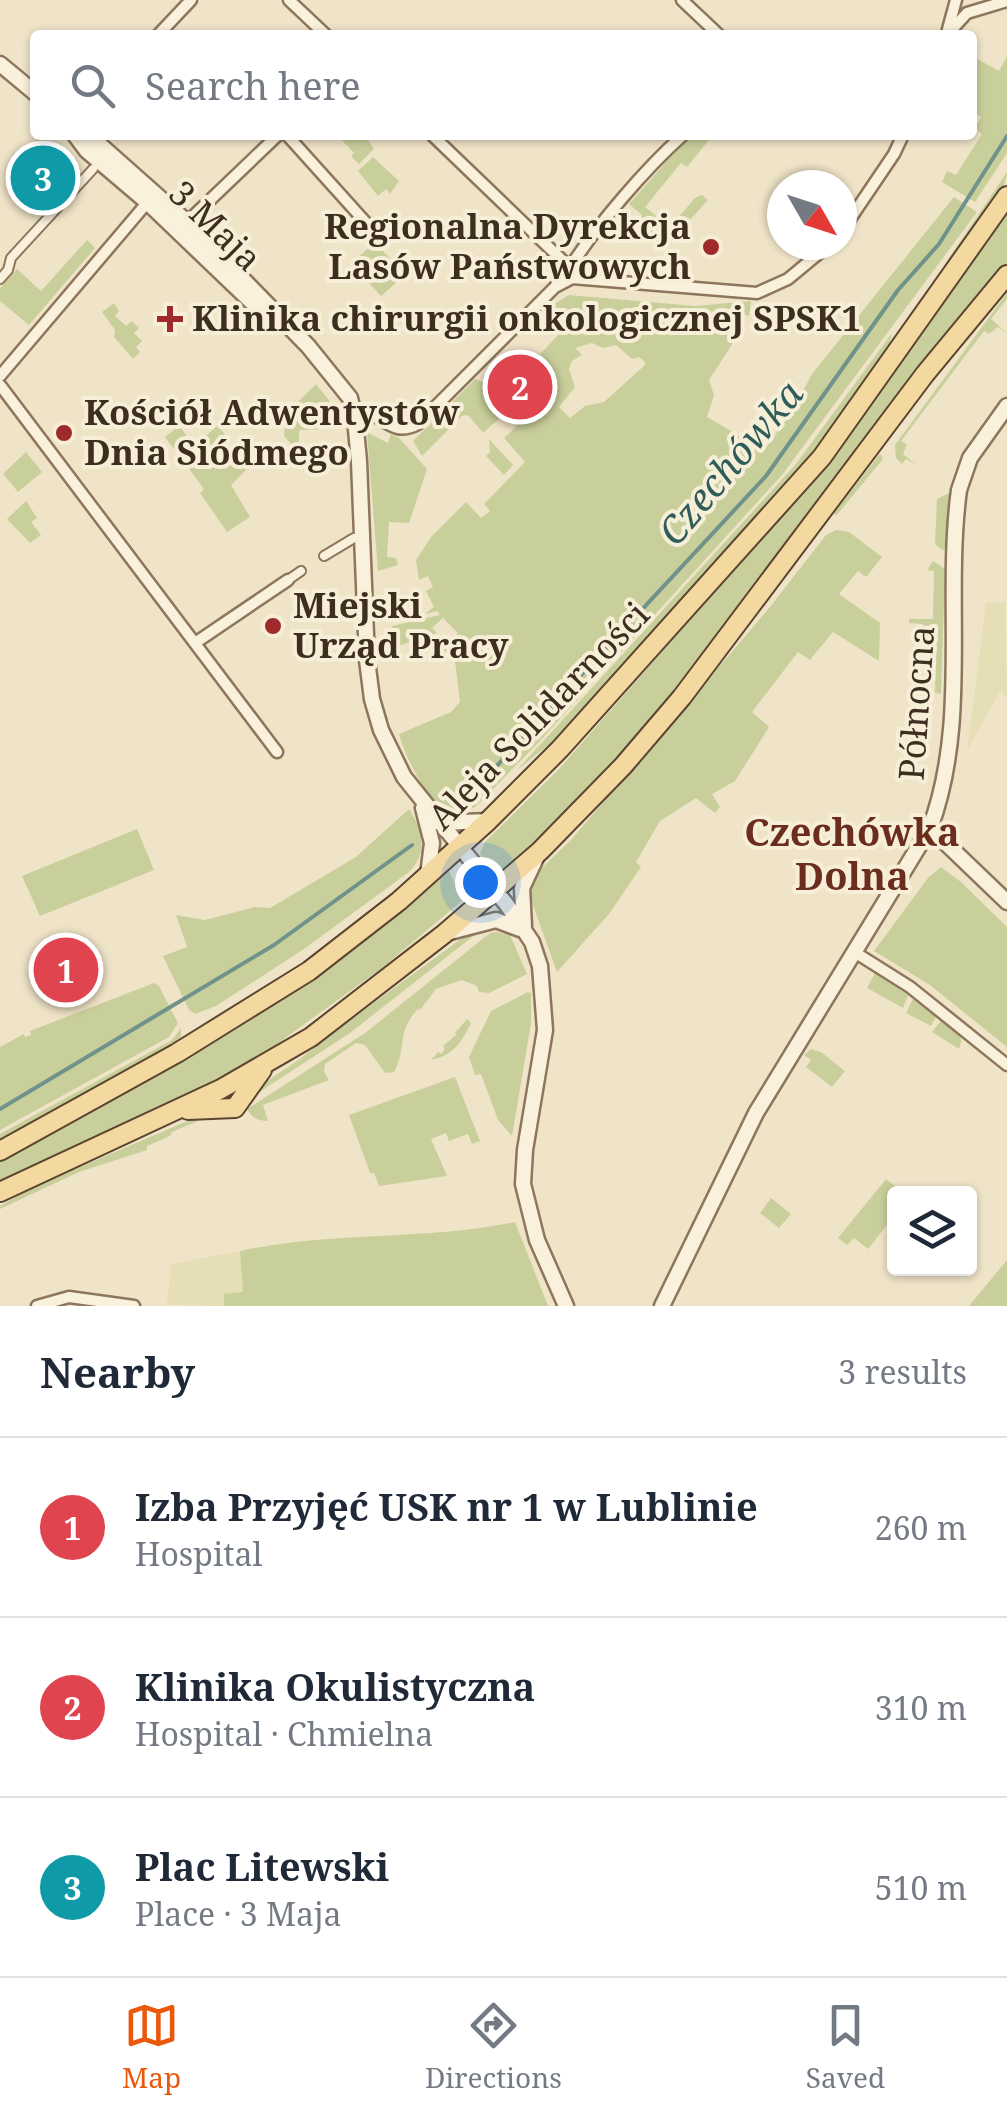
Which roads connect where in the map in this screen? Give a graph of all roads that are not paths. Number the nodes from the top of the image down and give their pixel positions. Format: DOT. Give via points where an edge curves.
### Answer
graph roads {
  1 [pos="191,0"];
  2 [pos="289,0"];
  3 [pos="682,0"];
  4 [pos="702,0"];
  5 [pos="956,0"];
  6 [pos="1007,1"];
  7 [pos="692,10"];
  8 [pos="163,30"];
  9 [pos="321,30"];
  10 [pos="713,30"];
  11 [pos="947,30"];
  12 [pos="951,30"];
  13 [pos="0,64"];
  14 [pos="30,89"];
  15 [pos="80,140"];
  16 [pos="94,140"];
  17 [pos="273,140"];
  18 [pos="292,140"];
  19 [pos="437,140"];
  20 [pos="679,140"];
  21 [pos="900,140"];
  22 [pos="93,169"];
  23 [pos="85,187"];
  24 [pos="74,191"];
  25 [pos="1007,196"];
  26 [pos="151,198"];
  27 [pos="857,210"];
  28 [pos="187,222"];
  29 [pos="368,225"];
  30 [pos="811,260"];
  31 [pos="570,274"];
  32 [pos="1007,274"];
  33 [pos="0,279"];
  34 [pos="316,359"];
  35 [pos="0,376"];
  36 [pos="0,386"];
  37 [pos="1007,406"];
  38 [pos="354,410"];
  39 [pos="354,538"];
  40 [pos="324,556"];
  41 [pos="301,570"];
  42 [pos="288,580"];
  43 [pos="195,643"];
  44 [pos="277,752"];
  45 [pos="420,798"];
  46 [pos="488,821"];
  47 [pos="440,823"];
  48 [pos="930,828"];
  49 [pos="460,848"];
  50 [pos="540,851"];
  51 [pos="428,876"];
  52 [pos="494,891"];
  53 [pos="1007,902"];
  54 [pos="525,932"];
  55 [pos="444,934"];
  56 [pos="856,953"];
  57 [pos="1007,1065"];
  58 [pos="0,1151"];
  59 [pos="0,1192"];
  60 [pos="37,1306"];
  61 [pos="134,1306"];
  62 [pos="566,1306"];
  63 [pos="662,1306"];
  1 -- 8 [label="street"];
  2 -- 9 [label="street"];
  3 -- 7 [label="street"];
  4 -- 7 [label="street"];
  5 -- 11 [label="street"];
  6 -- 12 [label="street" via="966,14"];
  7 -- 10 [label="street"];
  13 -- 14 [label="street"];
  15 -- 26 [label="street, 3 Maja"];
  16 -- 26 [label="street, 3 Maja"];
  17 -- 28 [label="street"];
  18 -- 29 [label="street"];
  19 -- 31 [label="street"];
  20 -- 31 [label="street"];
  21 -- 27 [label="street"];
  22 -- 24 [label="street"];
  23 -- 24 [label="street"];
  24 -- 33 [label="street" via="11,258"];
  25 -- 46 [label="main road, Aleja Solidarności" via="822,457"];
  26 -- 28 [label="street, 3 Maja"];
  26 -- 34 [label="street, 3 Maja"];
  26 -- 35 [label="street"];
  28 -- 34 [label="street, 3 Maja"];
  30 -- 31 [label="street" via="757,292"];
  31 -- 38 [label="street" via="418,424 397,429 370,410"];
  32 -- 50 [label="main road" via="682,697"];
  34 -- 38 [label="street, 3 Maja"];
  36 -- 43 [label="street"];
  37 -- 48 [label="street, Północna" via="970,458 959,490 949,750"];
  38 -- 45 [label="street" via="370,685 390,753"];
  39 -- 40 [label="street"];
  41 -- 42 [label="street"];
  42 -- 43 [label="street"];
  43 -- 44 [label="street"];
  45 -- 47 [label="street"];
  45 -- 51 [label="street" via="432,844"];
  46 -- 47 [label="street"];
  46 -- 49 [label="main road, Aleja Solidarności"];
  47 -- 49 [label="street"];
  48 -- 53 [label="street"];
  48 -- 56 [label="street, Północna"];
  49 -- 51 [label="main road, Aleja Solidarności"];
  49 -- 52 [label="street"];
  50 -- 52 [label="main road"];
  50 -- 54 [label="street" via="522,888"];
  51 -- 58 [label="main road, Aleja Solidarności" via="262,1002"];
  52 -- 54 [label="street"];
  52 -- 55 [label="main road"];
  54 -- 55 [label="street" via="496,920"];
  54 -- 62 [label="street" via="540,966 546,1016 523,1184 537,1240"];
  55 -- 59 [label="main road" via="265,1066 235,1108 171,1112"];
  56 -- 57 [label="street"];
  56 -- 63 [label="street, Północna" via="756,1113"];
  60 -- 61 [label="street" via="69,1297"];
}
